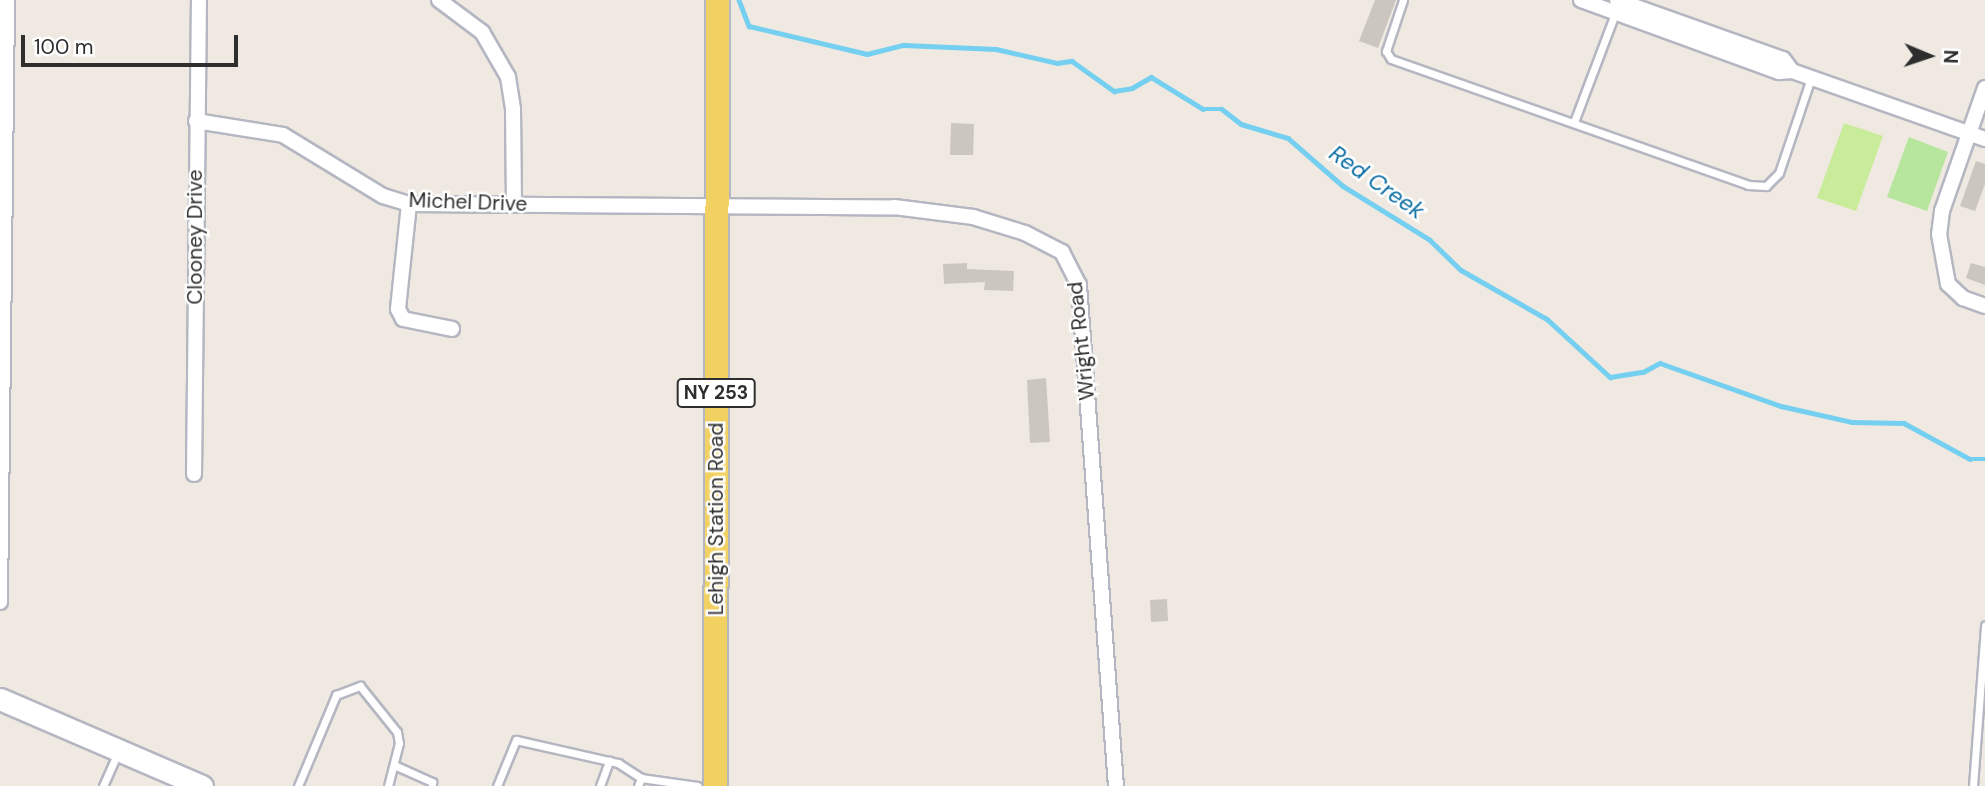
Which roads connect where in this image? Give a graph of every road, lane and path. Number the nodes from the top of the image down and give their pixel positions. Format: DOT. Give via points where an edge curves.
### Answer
graph roads {
  1 [pos="7,0"];
  2 [pos="199,0"];
  3 [pos="439,0"];
  4 [pos="717,0"];
  5 [pos="1403,0"];
  6 [pos="1581,0"];
  7 [pos="1618,3"];
  8 [pos="1811,78"];
  9 [pos="1985,88"];
  10 [pos="196,121"];
  11 [pos="1574,122"];
  12 [pos="1969,133"];
  13 [pos="1985,139"];
  14 [pos="409,204"];
  15 [pos="514,204"];
  16 [pos="717,205"];
  17 [pos="1985,306"];
  18 [pos="452,329"];
  19 [pos="194,474"];
  20 [pos="0,602"];
  21 [pos="1985,625"];
  22 [pos="0,699"];
  23 [pos="119,750"];
  24 [pos="609,761"];
  25 [pos="394,765"];
  26 [pos="640,782"];
  27 [pos="103,786"];
  28 [pos="202,786"];
  29 [pos="298,786"];
  30 [pos="388,786"];
  31 [pos="432,786"];
  32 [pos="497,786"];
  33 [pos="600,786"];
  34 [pos="696,786"];
  35 [pos="715,786"];
  36 [pos="1116,786"];
  37 [pos="1973,786"];
  1 -- 20 [label="street"];
  2 -- 10 [label="street, Clooney Drive"];
  3 -- 15 [label="street" via="482,32 508,77"];
  4 -- 16 [label="main road, Lehigh Station Road / NY 253"];
  5 -- 11 [label="lane" via="1386,51 1391,59"];
  6 -- 7 [label="street"];
  7 -- 8 [label="street" via="1783,59 1792,71"];
  7 -- 11 [label="lane"];
  8 -- 11 [label="lane" via="1779,173 1766,186 1748,185"];
  8 -- 12 [label="street"];
  9 -- 12 [label="street"];
  10 -- 14 [label="street, Michel Drive" via="284,135 383,195"];
  10 -- 19 [label="street, Clooney Drive"];
  12 -- 13 [label="street"];
  12 -- 17 [label="street" via="1942,211 1940,246 1944,273 1954,292"];
  14 -- 15 [label="street, Michel Drive"];
  14 -- 18 [label="street" via="398,309 403,319"];
  15 -- 16 [label="street, Michel Drive"];
  16 -- 35 [label="main road, Lehigh Station Road / NY 253"];
  16 -- 36 [label="street, Wright Road" via="937,210 1025,233 1062,252 1079,285"];
  21 -- 37 [label="lane"];
  22 -- 23 [label="main road"];
  23 -- 27 [label="lane"];
  23 -- 28 [label="main road"];
  24 -- 26 [label="lane"];
  24 -- 32 [label="lane" via="516,740"];
  24 -- 33 [label="lane"];
  25 -- 29 [label="lane" via="397,732 360,686 346,688 330,705"];
  25 -- 30 [label="lane"];
  25 -- 31 [label="lane" via="432,782"];
  26 -- 34 [label="lane"];
}
